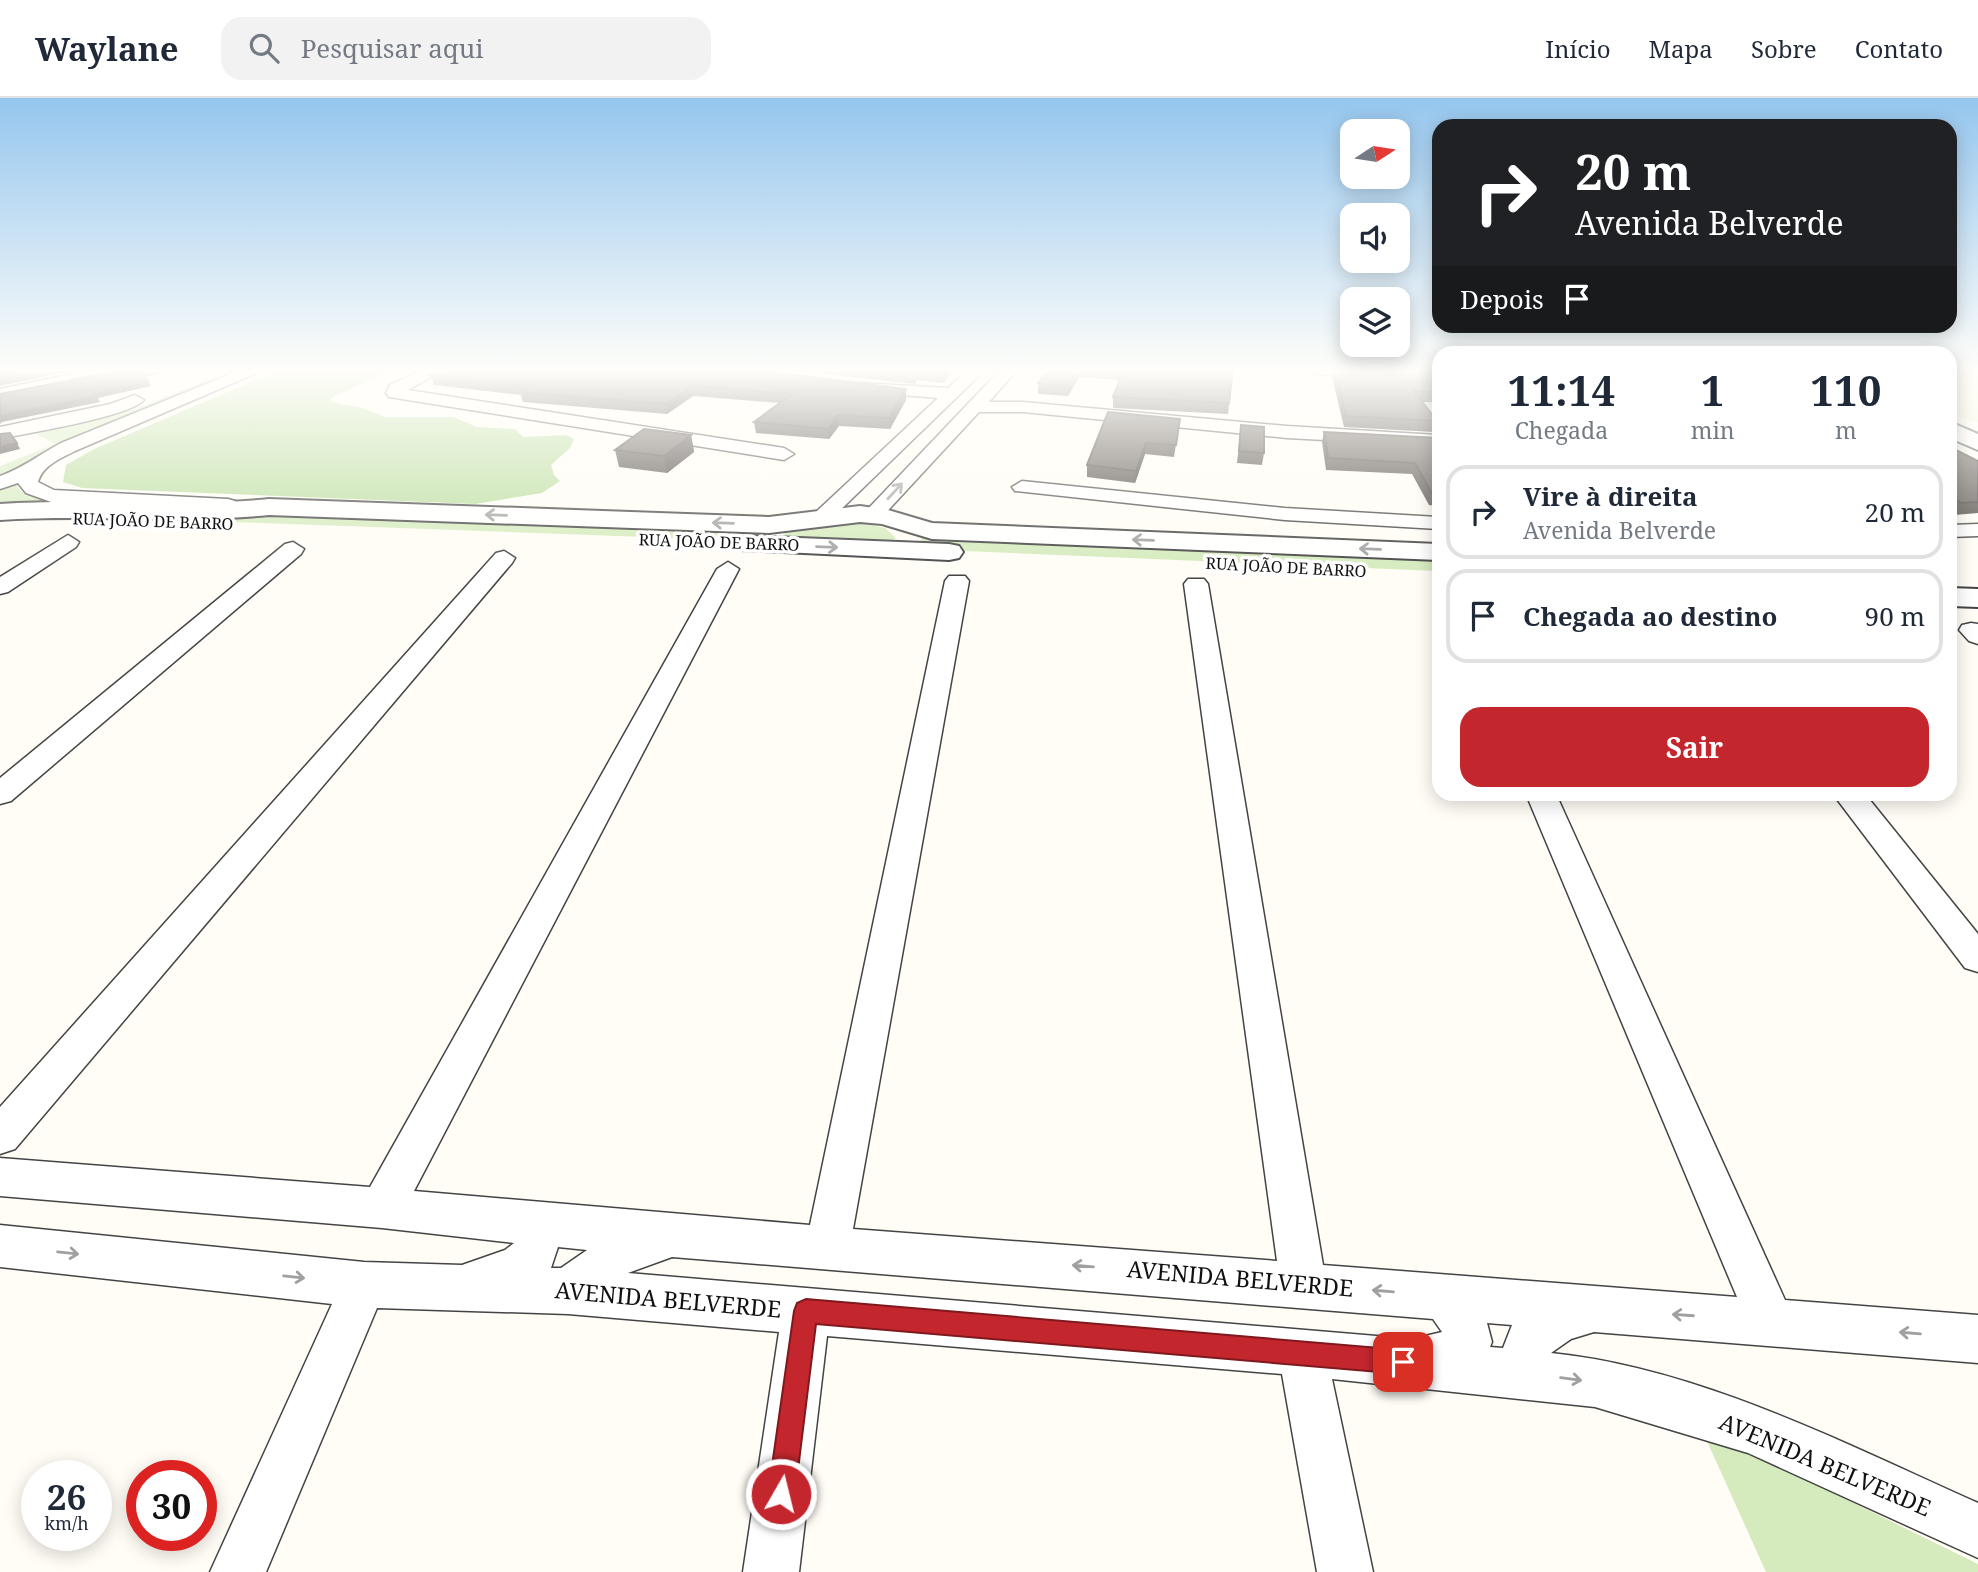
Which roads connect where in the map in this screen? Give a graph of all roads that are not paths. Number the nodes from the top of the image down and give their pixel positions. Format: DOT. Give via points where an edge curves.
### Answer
graph roads {
  1 [pos="90,438"];
  2 [pos="681,438"];
  3 [pos="905,438"];
  4 [pos="946,438"];
  5 [pos="1384,438"];
  6 [pos="1432,441"];
  7 [pos="784,454"];
  8 [pos="879,462"];
  9 [pos="918,467"];
  10 [pos="31,472"];
  11 [pos="0,483"];
  12 [pos="1022,487"];
  13 [pos="269,507"];
  14 [pos="0,514"];
  15 [pos="824,515"];
  16 [pos="873,515"];
  17 [pos="1432,523"];
  18 [pos="1978,530"];
  19 [pos="1957,531"];
  20 [pos="779,534"];
  21 [pos="904,537"];
  22 [pos="68,542"];
  23 [pos="293,549"];
  24 [pos="1432,552"];
  25 [pos="504,558"];
  26 [pos="728,569"];
  27 [pos="1957,572"];
  28 [pos="1978,573"];
  29 [pos="1432,574"];
  30 [pos="957,581"];
  31 [pos="1196,584"];
  32 [pos="0,587"];
  33 [pos="1957,597"];
  34 [pos="1978,598"];
  35 [pos="0,794"];
  36 [pos="1544,801"];
  37 [pos="1854,801"];
  38 [pos="1978,958"];
  39 [pos="0,1136"];
  40 [pos="0,1177"];
  41 [pos="382,1208"];
  42 [pos="539,1224"];
  43 [pos="689,1235"];
  44 [pos="828,1245"];
  45 [pos="0,1246"];
  46 [pos="1303,1284"];
  47 [pos="364,1285"];
  48 [pos="443,1287"];
  49 [pos="568,1291"];
  50 [pos="1443,1296"];
  51 [pos="1600,1308"];
  52 [pos="806,1311"];
  53 [pos="1771,1322"];
  54 [pos="1978,1339"];
  55 [pos="1301,1352"];
  56 [pos="1403,1362"];
  57 [pos="1518,1372"];
  58 [pos="1978,1531"];
  59 [pos="237,1572"];
  60 [pos="771,1572"];
  61 [pos="1345,1572"];
  1 -- 10 [label="street" via="45,459"];
  2 -- 7 [label="street"];
  3 -- 8 [label="street"];
  4 -- 9 [label="street"];
  5 -- 6 [label="street"];
  8 -- 9 [label="street"];
  8 -- 15 [label="street"];
  16 -- 9 [label="street, one-way"];
  10 -- 11 [label="street"];
  10 -- 13 [label="street, RUA JOÃO DE BARRO" via="28,482 33,489 51,496"];
  12 -- 17 [label="street" via="1272,513"];
  13 -- 14 [label="street, RUA JOÃO DE BARRO" via="213,512 68,507"];
  20 -- 13 [label="street, RUA JOÃO DE BARRO, one-way"];
  14 -- 20 [label="street, RUA JOÃO DE BARRO"];
  15 -- 16 [label="street, RUA JOÃO DE BARRO"];
  15 -- 20 [label="street, RUA JOÃO DE BARRO"];
  16 -- 21 [label="street, RUA JOÃO DE BARRO"];
  18 -- 19 [label="street"];
  20 -- 21 [label="street, RUA JOÃO DE BARRO, one-way"];
  24 -- 21 [label="street, RUA JOÃO DE BARRO, one-way" via="932,531"];
  21 -- 29 [label="street, RUA JOÃO DE BARRO"];
  22 -- 32 [label="street"];
  23 -- 35 [label="street"];
  25 -- 39 [label="street"];
  26 -- 41 [label="street"];
  27 -- 28 [label="street"];
  30 -- 44 [label="street"];
  31 -- 46 [label="street"];
  33 -- 34 [label="street"];
  36 -- 53 [label="street"];
  37 -- 38 [label="street"];
  40 -- 41 [label="street, AVENIDA BELVERDE"];
  41 -- 42 [label="street, AVENIDA BELVERDE"];
  42 -- 43 [label="street, AVENIDA BELVERDE"];
  42 -- 48 [label="street" via="534,1255 517,1269"];
  43 -- 44 [label="street, AVENIDA BELVERDE"];
  43 -- 49 [label="street" via="620,1252"];
  46 -- 44 [label="street, AVENIDA BELVERDE, one-way"];
  45 -- 47 [label="street, AVENIDA BELVERDE, one-way"];
  50 -- 46 [label="street, AVENIDA BELVERDE, one-way"];
  47 -- 48 [label="street, AVENIDA BELVERDE"];
  47 -- 59 [label="street"];
  48 -- 49 [label="street, AVENIDA BELVERDE"];
  49 -- 52 [label="street, AVENIDA BELVERDE"];
  50 -- 51 [label="street, AVENIDA BELVERDE"];
  50 -- 56 [label="street" via="1457,1308 1468,1342 1455,1354"];
  53 -- 51 [label="street, AVENIDA BELVERDE, one-way"];
  51 -- 57 [label="street" via="1543,1327 1531,1338"];
  52 -- 55 [label="street, AVENIDA BELVERDE"];
  52 -- 60 [label="street"];
  54 -- 53 [label="street, AVENIDA BELVERDE, one-way"];
  55 -- 56 [label="street, AVENIDA BELVERDE"];
  55 -- 61 [label="street"];
  56 -- 57 [label="street, AVENIDA BELVERDE"];
  57 -- 58 [label="street, AVENIDA BELVERDE, one-way" via="1595,1382 1753,1429"];
}
